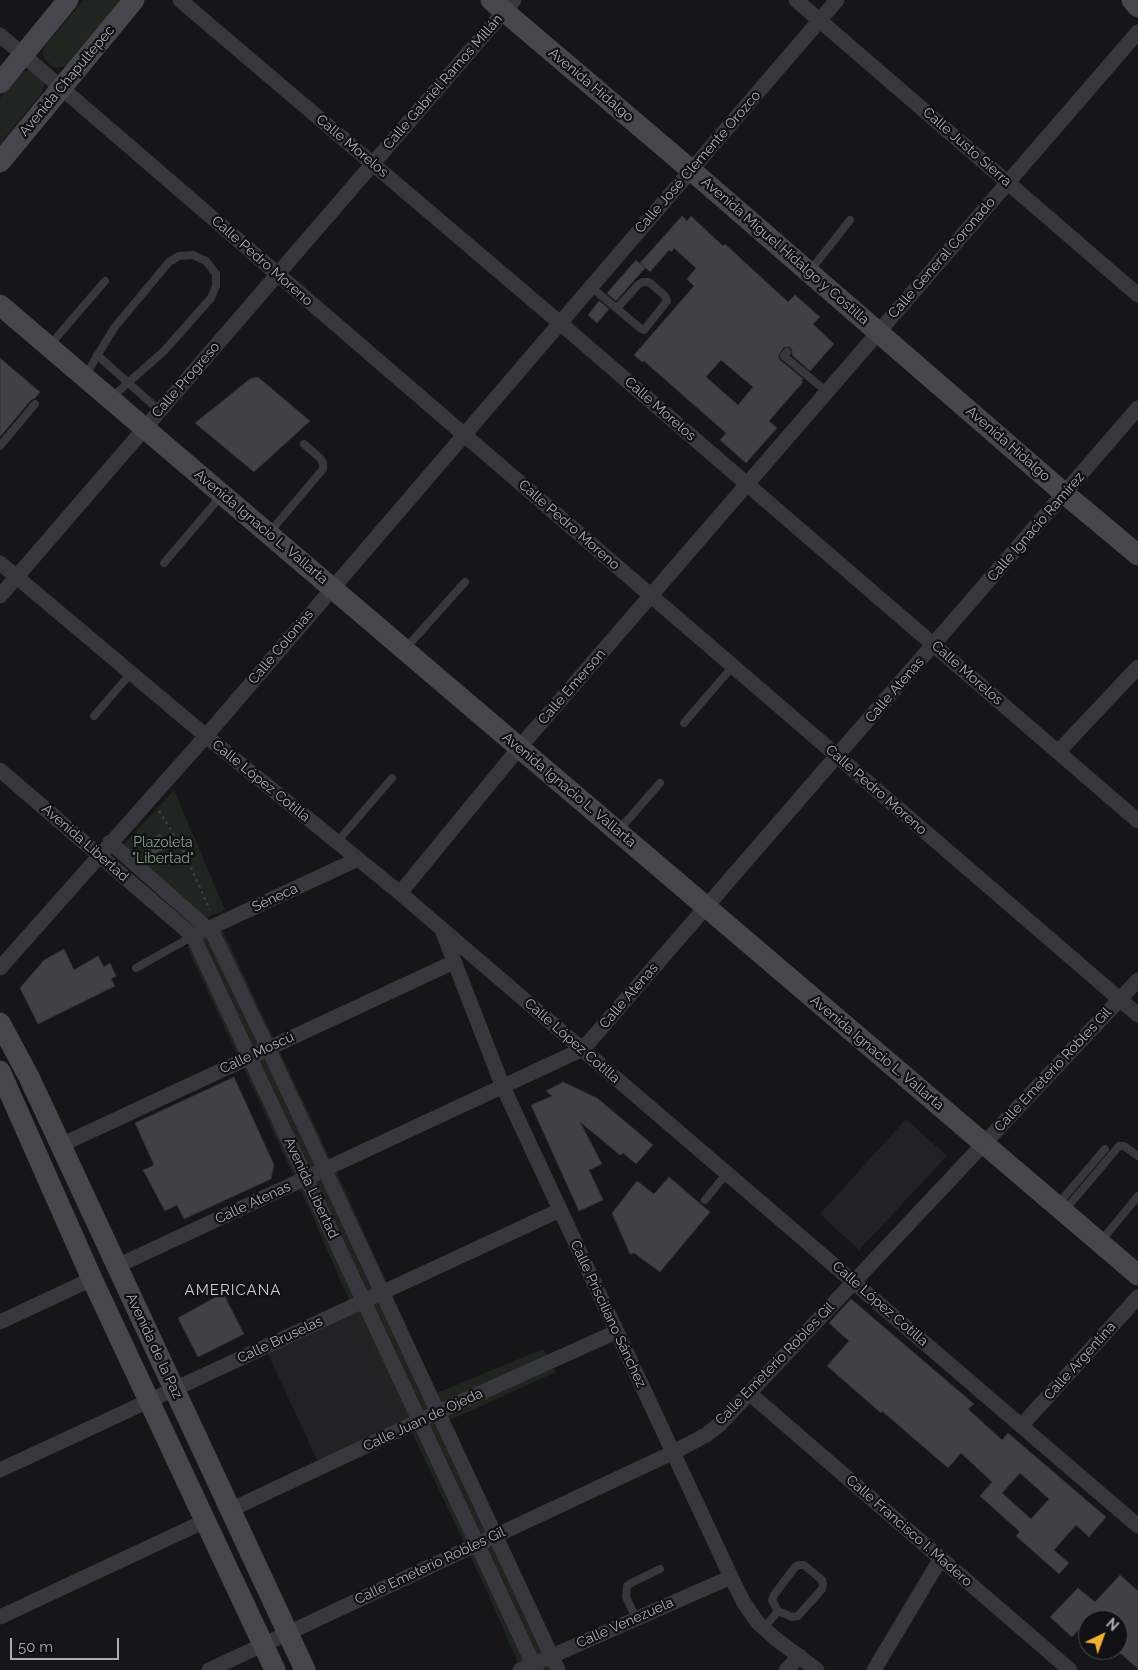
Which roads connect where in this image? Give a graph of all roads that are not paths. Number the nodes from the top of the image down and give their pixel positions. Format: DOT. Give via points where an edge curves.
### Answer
graph roads {
  1 [pos="68,0"];
  2 [pos="134,0"];
  3 [pos="180,0"];
  4 [pos="796,0"];
  5 [pos="837,0"];
  6 [pos="1132,0"];
  7 [pos="503,4"];
  8 [pos="1138,7"];
  9 [pos="819,20"];
  10 [pos="1138,32"];
  11 [pos="0,35"];
  12 [pos="23,56"];
  13 [pos="0,83"];
  14 [pos="62,88"];
  15 [pos="0,162"];
  16 [pos="372,164"];
  17 [pos="691,170"];
  18 [pos="1008,182"];
  19 [pos="850,220"];
  20 [pos="809,272"];
  21 [pos="277,274"];
  22 [pos="105,281"];
  23 [pos="591,287"];
  24 [pos="1138,295"];
  25 [pos="0,305"];
  26 [pos="617,308"];
  27 [pos="560,323"];
  28 [pos="879,332"];
  29 [pos="48,346"];
  30 [pos="787,352"];
  31 [pos="97,356"];
  32 [pos="85,377"];
  33 [pos="128,382"];
  34 [pos="827,392"];
  35 [pos="110,398"];
  36 [pos="35,404"];
  37 [pos="1138,408"];
  38 [pos="160,411"];
  39 [pos="145,428"];
  40 [pos="463,434"];
  41 [pos="304,444"];
  42 [pos="0,446"];
  43 [pos="747,484"];
  44 [pos="222,494"];
  45 [pos="1065,494"];
  46 [pos="268,533"];
  47 [pos="1138,555"];
  48 [pos="0,563"];
  49 [pos="164,563"];
  50 [pos="17,576"];
  51 [pos="465,582"];
  52 [pos="332,588"];
  53 [pos="0,596"];
  54 [pos="651,596"];
  55 [pos="934,645"];
  56 [pos="405,650"];
  57 [pos="733,666"];
  58 [pos="1138,667"];
  59 [pos="131,673"];
  60 [pos="94,716"];
  61 [pos="684,723"];
  62 [pos="206,736"];
  63 [pos="519,748"];
  64 [pos="1058,752"];
  65 [pos="837,756"];
  66 [pos="0,770"];
  67 [pos="392,778"];
  68 [pos="660,783"];
  69 [pos="1138,821"];
  70 [pos="618,832"];
  71 [pos="110,842"];
  72 [pos="337,842"];
  73 [pos="99,855"];
  74 [pos="358,859"];
  75 [pos="400,894"];
  76 [pos="706,907"];
  77 [pos="212,928"];
  78 [pos="441,929"];
  79 [pos="193,936"];
  80 [pos="454,962"];
  81 [pos="0,968"];
  82 [pos="136,968"];
  83 [pos="1138,980"];
  84 [pos="1119,999"];
  85 [pos="1138,1015"];
  86 [pos="0,1023"];
  87 [pos="268,1048"];
  88 [pos="583,1049"];
  89 [pos="250,1057"];
  90 [pos="0,1071"];
  91 [pos="503,1087"];
  92 [pos="61,1144"];
  93 [pos="984,1144"];
  94 [pos="1105,1149"];
  95 [pos="1138,1156"];
  96 [pos="324,1170"];
  97 [pos="727,1173"];
  98 [pos="306,1178"];
  99 [pos="1138,1196"];
  100 [pos="704,1200"];
  101 [pos="1060,1209"];
  102 [pos="560,1210"];
  103 [pos="1100,1242"];
  104 [pos="117,1266"];
  105 [pos="1138,1275"];
  106 [pos="92,1279"];
  107 [pos="854,1282"];
  108 [pos="382,1293"];
  109 [pos="1138,1297"];
  110 [pos="364,1301"];
  111 [pos="0,1322"];
  112 [pos="616,1332"];
  113 [pos="174,1389"];
  114 [pos="749,1393"];
  115 [pos="149,1401"];
  116 [pos="438,1412"];
  117 [pos="420,1421"];
  118 [pos="1021,1426"];
  119 [pos="672,1453"];
  120 [pos="0,1470"];
  121 [pos="230,1510"];
  122 [pos="205,1521"];
  123 [pos="1138,1526"];
  124 [pos="495,1535"];
  125 [pos="477,1544"];
  126 [pos="941,1558"];
  127 [pos="660,1569"];
  128 [pos="730,1576"];
  129 [pos="778,1612"];
  130 [pos="0,1617"];
  131 [pos="636,1618"];
  132 [pos="764,1628"];
  133 [pos="288,1633"];
  134 [pos="263,1645"];
  135 [pos="552,1656"];
  136 [pos="800,1656"];
  137 [pos="530,1668"];
  138 [pos="209,1670"];
  139 [pos="275,1670"];
  140 [pos="305,1670"];
  141 [pos="558,1670"];
  142 [pos="786,1670"];
  143 [pos="817,1670"];
  144 [pos="874,1670"];
  145 [pos="1070,1670"];
  1 -- 12 [label="main road"];
  2 -- 14 [label="main road, Avenida Chapultepec"];
  3 -- 16 [label="street, Calle Morelos"];
  4 -- 9 [label="street, Calle Justo Sierra"];
  5 -- 9 [label="street, Calle José Clemente Orozco"];
  6 -- 8 [label="main road"];
  7 -- 16 [label="street, Calle Gabriel Ramos Millán"];
  7 -- 17 [label="main road, Avenida Hidalgo"];
  9 -- 17 [label="street, Calle José Clemente Orozco"];
  9 -- 18 [label="street, Calle Justo Sierra"];
  10 -- 18 [label="street, Calle General Coronado"];
  11 -- 12 [label="street, Calle Pedro Moreno"];
  12 -- 13 [label="main road"];
  12 -- 14 [label="street, Calle Pedro Moreno"];
  14 -- 15 [label="main road, Avenida Chapultepec"];
  14 -- 21 [label="street, Calle Pedro Moreno"];
  16 -- 21 [label="street, Calle Progreso"];
  16 -- 27 [label="street, Calle Morelos"];
  17 -- 20 [label="main road, Avenida Miguel Hidalgo y Costilla"];
  17 -- 23 [label="street, Calle José Clemente Orozco"];
  18 -- 24 [label="street, Calle Justo Sierra"];
  18 -- 28 [label="street, Calle General Coronado"];
  19 -- 20 [label="lane"];
  20 -- 28 [label="main road, Avenida Miguel Hidalgo y Costilla"];
  21 -- 38 [label="street, Calle Progreso"];
  21 -- 40 [label="street, Calle Pedro Moreno"];
  22 -- 29 [label="lane"];
  23 -- 26 [label="lane"];
  23 -- 27 [label="street, Calle José Clemente Orozco"];
  25 -- 29 [label="main road, Avenida Ignacio L. Vallarta"];
  26 -- 26 [label="lane" via="644,330 667,301 649,282 643,282"];
  27 -- 40 [label="street, Calle Colonias"];
  27 -- 43 [label="street, Calle Morelos"];
  28 -- 34 [label="street, Calle General Coronado"];
  28 -- 45 [label="main road, Avenida Hidalgo"];
  29 -- 32 [label="main road, Avenida Ignacio L. Vallarta"];
  30 -- 34 [label="lane" via="784,356"];
  31 -- 32 [label="lane"];
  31 -- 33 [label="lane"];
  31 -- 33 [label="lane" via="122,317 170,262 179,256 193,255 206,261 216,274 211,298 164,351"];
  32 -- 35 [label="main road, Avenida Ignacio L. Vallarta"];
  33 -- 35 [label="lane"];
  33 -- 38 [label="lane"];
  34 -- 43 [label="street, Calle General Coronado"];
  35 -- 39 [label="main road, Avenida Ignacio L. Vallarta"];
  36 -- 42 [label="lane"];
  37 -- 45 [label="street, Calle Ignacio Ramírez"];
  38 -- 39 [label="street, Calle Progreso"];
  39 -- 44 [label="main road, Avenida Ignacio L. Vallarta"];
  39 -- 50 [label="street, Calle Progreso"];
  40 -- 52 [label="street, Calle Colonias"];
  40 -- 54 [label="street, Calle Pedro Moreno"];
  41 -- 46 [label="lane" via="320,458 323,469"];
  43 -- 54 [label="street, Calle Emerson"];
  43 -- 55 [label="street, Calle Morelos"];
  44 -- 46 [label="main road, Avenida Ignacio L. Vallarta"];
  44 -- 49 [label="lane"];
  45 -- 47 [label="main road, Avenida Hidalgo"];
  45 -- 55 [label="street, Calle Ignacio Ramírez"];
  46 -- 52 [label="main road, Avenida Ignacio L. Vallarta"];
  48 -- 50 [label="street, Calle López Cotilla"];
  50 -- 53 [label="street, Calle Progreso"];
  50 -- 59 [label="street, Calle López Cotilla"];
  51 -- 56 [label="lane"];
  52 -- 56 [label="main road, Avenida Ignacio L. Vallarta"];
  52 -- 62 [label="street, Calle Colonias"];
  54 -- 57 [label="street, Calle Pedro Moreno"];
  54 -- 63 [label="street, Calle Emerson"];
  55 -- 64 [label="street, Calle Morelos"];
  55 -- 65 [label="street, Calle Atenas"];
  56 -- 63 [label="main road, Avenida Ignacio L. Vallarta"];
  57 -- 61 [label="lane"];
  57 -- 65 [label="street, Calle Pedro Moreno"];
  58 -- 64 [label="street"];
  59 -- 60 [label="lane"];
  59 -- 62 [label="street, Calle López Cotilla"];
  62 -- 71 [label="street, Calle Colonias"];
  62 -- 72 [label="street, Calle López Cotilla"];
  63 -- 70 [label="main road, Avenida Ignacio L. Vallarta"];
  63 -- 75 [label="street, Calle Emerson"];
  64 -- 69 [label="street, Calle Morelos"];
  65 -- 76 [label="street, Calle Atenas"];
  65 -- 84 [label="street, Calle Pedro Moreno"];
  66 -- 73 [label="street, Avenida Libertad"];
  67 -- 72 [label="lane"];
  68 -- 70 [label="lane"];
  70 -- 76 [label="main road, Avenida Ignacio L. Vallarta"];
  71 -- 73 [label="street, Calle Colonias"];
  71 -- 77 [label="street"];
  72 -- 74 [label="street, Calle López Cotilla"];
  73 -- 79 [label="street, Avenida Libertad"];
  73 -- 81 [label="street, Calle Colonias"];
  74 -- 75 [label="street, Calle López Cotilla"];
  74 -- 77 [label="street, Séneca"];
  75 -- 78 [label="street, Calle López Cotilla"];
  76 -- 88 [label="street, Calle Atenas"];
  76 -- 93 [label="main road, Avenida Ignacio L. Vallarta"];
  77 -- 79 [label="street, Séneca"];
  77 -- 87 [label="street, Avenida Libertad"];
  78 -- 80 [label="street, Calle Prisciliano Sánchez"];
  78 -- 88 [label="street, Calle López Cotilla"];
  79 -- 82 [label="lane"];
  79 -- 89 [label="street, Avenida Libertad"];
  80 -- 87 [label="street, Calle Moscú"];
  80 -- 91 [label="street, Calle Prisciliano Sánchez"];
  83 -- 84 [label="street, Calle Emeterio Robles Gil"];
  84 -- 85 [label="street, Calle Pedro Moreno"];
  84 -- 93 [label="street, Calle Emeterio Robles Gil"];
  86 -- 92 [label="main road, Avenida de la Paz"];
  87 -- 89 [label="street, Calle Moscú"];
  87 -- 96 [label="street, Avenida Libertad"];
  88 -- 91 [label="street, Calle Atenas"];
  88 -- 97 [label="street, Calle López Cotilla"];
  89 -- 92 [label="street, Calle Moscú"];
  89 -- 98 [label="street, Avenida Libertad"];
  90 -- 106 [label="main road, Avenida de la Paz"];
  91 -- 96 [label="street, Calle Atenas"];
  91 -- 102 [label="street, Calle Prisciliano Sánchez"];
  92 -- 104 [label="main road, Avenida de la Paz"];
  93 -- 101 [label="main road, Avenida Ignacio L. Vallarta"];
  93 -- 107 [label="street, Calle Emeterio Robles Gil"];
  94 -- 101 [label="lane"];
  95 -- 101 [label="lane" via="1119,1146"];
  96 -- 98 [label="street, Calle Atenas"];
  96 -- 108 [label="street, Avenida Libertad"];
  97 -- 100 [label="lane"];
  97 -- 107 [label="street, Calle López Cotilla"];
  98 -- 104 [label="street, Calle Atenas"];
  98 -- 110 [label="street, Avenida Libertad"];
  99 -- 103 [label="lane"];
  101 -- 103 [label="main road, Avenida Ignacio L. Vallarta"];
  102 -- 108 [label="street, Calle Bruselas"];
  102 -- 112 [label="street, Calle Prisciliano Sánchez"];
  103 -- 105 [label="main road, Avenida Ignacio L. Vallarta"];
  104 -- 113 [label="main road, Avenida de la Paz"];
  106 -- 111 [label="street"];
  106 -- 115 [label="main road, Avenida de la Paz"];
  107 -- 114 [label="street, Calle Emeterio Robles Gil"];
  107 -- 118 [label="street, Calle López Cotilla"];
  108 -- 110 [label="street, Calle Bruselas"];
  108 -- 116 [label="street, Avenida Libertad"];
  109 -- 118 [label="street, Calle Argentina"];
  110 -- 113 [label="street, Calle Bruselas"];
  110 -- 117 [label="street, Avenida Libertad"];
  112 -- 116 [label="street, Calle Juan de Ojeda"];
  112 -- 119 [label="street, Calle Prisciliano Sánchez"];
  113 -- 115 [label="street, Calle Bruselas"];
  113 -- 121 [label="main road, Avenida de la Paz"];
  114 -- 119 [label="street, Calle Emeterio Robles Gil" via="713,1429"];
  114 -- 126 [label="street, Calle Francisco I. Madero"];
  115 -- 120 [label="street, Calle Bruselas"];
  115 -- 122 [label="main road, Avenida de la Paz"];
  116 -- 117 [label="street, Calle Juan de Ojeda"];
  116 -- 124 [label="street, Avenida Libertad"];
  117 -- 121 [label="street, Calle Juan de Ojeda"];
  117 -- 125 [label="street, Avenida Libertad"];
  118 -- 123 [label="street, Calle López Cotilla"];
  119 -- 124 [label="street, Calle Emeterio Robles Gil"];
  119 -- 128 [label="street, Calle Prisciliano Sánchez"];
  121 -- 133 [label="main road, Avenida de la Paz"];
  122 -- 130 [label="street"];
  122 -- 134 [label="main road, Avenida de la Paz"];
  124 -- 125 [label="street, Calle Emeterio Robles Gil"];
  124 -- 135 [label="street, Avenida Libertad"];
  125 -- 133 [label="street, Calle Emeterio Robles Gil"];
  125 -- 137 [label="street, Avenida Libertad"];
  126 -- 144 [label="street"];
  126 -- 145 [label="street, Calle Francisco I. Madero"];
  127 -- 131 [label="lane" via="627,1586 626,1597"];
  128 -- 131 [label="street, Calle Venezuela"];
  128 -- 132 [label="street, Calle Prisciliano Sánchez" via="744,1603"];
  129 -- 129 [label="lane" via="798,1616 822,1589 822,1580 804,1565 795,1567 772,1600"];
  129 -- 132 [label="lane"];
  131 -- 135 [label="street, Calle Venezuela"];
  132 -- 136 [label="street, Calle Prisciliano Sánchez"];
  133 -- 134 [label="street, Calle Emeterio Robles Gil"];
  133 -- 140 [label="main road, Avenida de la Paz"];
  134 -- 138 [label="street, Calle Emeterio Robles Gil"];
  134 -- 139 [label="main road, Avenida de la Paz"];
  135 -- 137 [label="street, Calle Venezuela"];
  135 -- 141 [label="street, Avenida Libertad"];
  136 -- 142 [label="street"];
  136 -- 143 [label="street, Calle Prisciliano Sánchez"];
}
